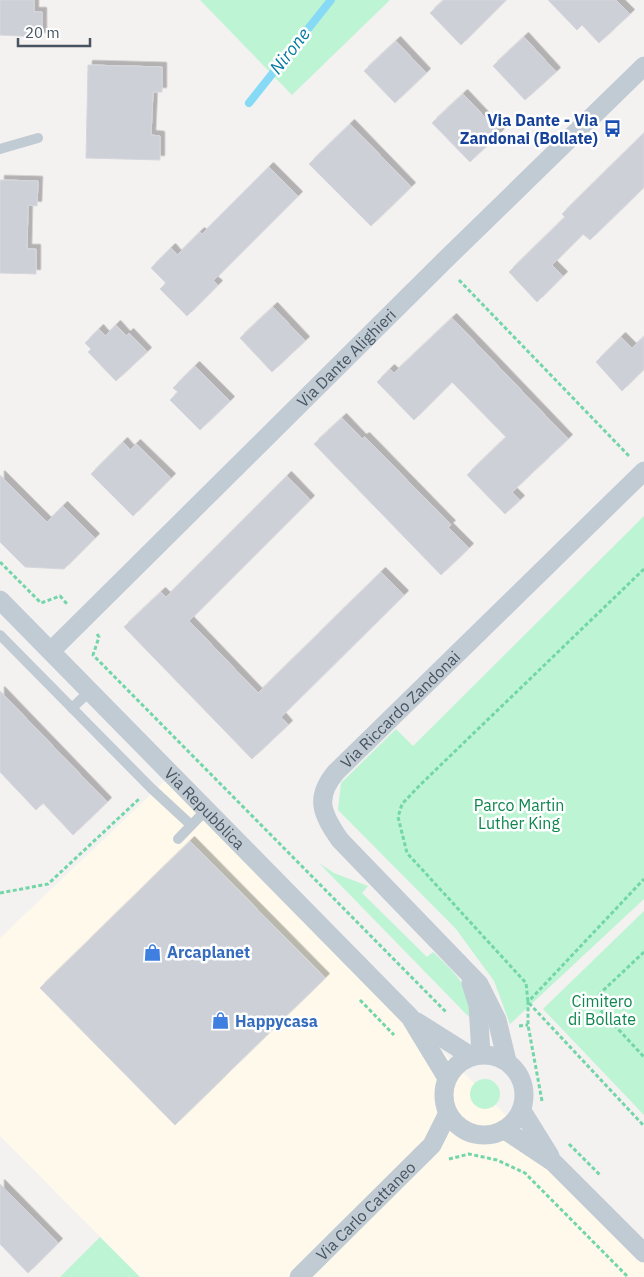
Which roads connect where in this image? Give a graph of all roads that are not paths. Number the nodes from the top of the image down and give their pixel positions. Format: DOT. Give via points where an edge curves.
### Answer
graph roads {
  1 [pos="644,66"];
  2 [pos="38,138"];
  3 [pos="0,149"];
  4 [pos="644,472"];
  5 [pos="0,600"];
  6 [pos="0,635"];
  7 [pos="51,651"];
  8 [pos="90,691"];
  9 [pos="72,708"];
  10 [pos="207,809"];
  11 [pos="191,825"];
  12 [pos="178,839"];
  13 [pos="464,966"];
  14 [pos="410,1017"];
  15 [pos="476,1055"];
  16 [pos="507,1061"];
  17 [pos="447,1078"];
  18 [pos="522,1111"];
  19 [pos="448,1113"];
  20 [pos="504,1130"];
  21 [pos="466,1131"];
  22 [pos="432,1145"];
  23 [pos="553,1162"];
  24 [pos="644,1253"];
  25 [pos="299,1277"];
  1 -- 7 [label="street, Via Dante Alighieri"];
  2 -- 3 [label="lane"];
  4 -- 13 [label="street, Via Riccardo Zandonai" via="336,772 322,796 327,822 340,840"];
  5 -- 7 [label="street, Via Repubblica"];
  6 -- 9 [label="lane"];
  7 -- 8 [label="street, Via Repubblica"];
  8 -- 9 [label="lane"];
  8 -- 10 [label="street, Via Repubblica"];
  9 -- 11 [label="lane"];
  10 -- 11 [label="lane"];
  10 -- 14 [label="street, Via Repubblica"];
  11 -- 12 [label="lane"];
  13 -- 15 [label="street, Via Riccardo Zandonai" via="478,1005"];
  13 -- 16 [label="street, Via Riccardo Zandonai" via="488,999"];
  14 -- 15 [label="street, Via Repubblica"];
  14 -- 17 [label="street, Via Repubblica"];
  15 -- 16 [label="street" via="494,1055"];
  15 -- 17 [label="street" via="462,1061"];
  16 -- 18 [label="street" via="523,1083"];
  17 -- 19 [label="street" via="444,1102"];
  18 -- 20 [label="street"];
  18 -- 23 [label="street"];
  19 -- 21 [label="street"];
  19 -- 22 [label="street, Via Carlo Cattaneo"];
  20 -- 21 [label="street" via="479,1135"];
  20 -- 23 [label="street"];
  21 -- 22 [label="street, Via Carlo Cattaneo"];
  22 -- 25 [label="street, Via Carlo Cattaneo"];
  23 -- 24 [label="street"];
}
